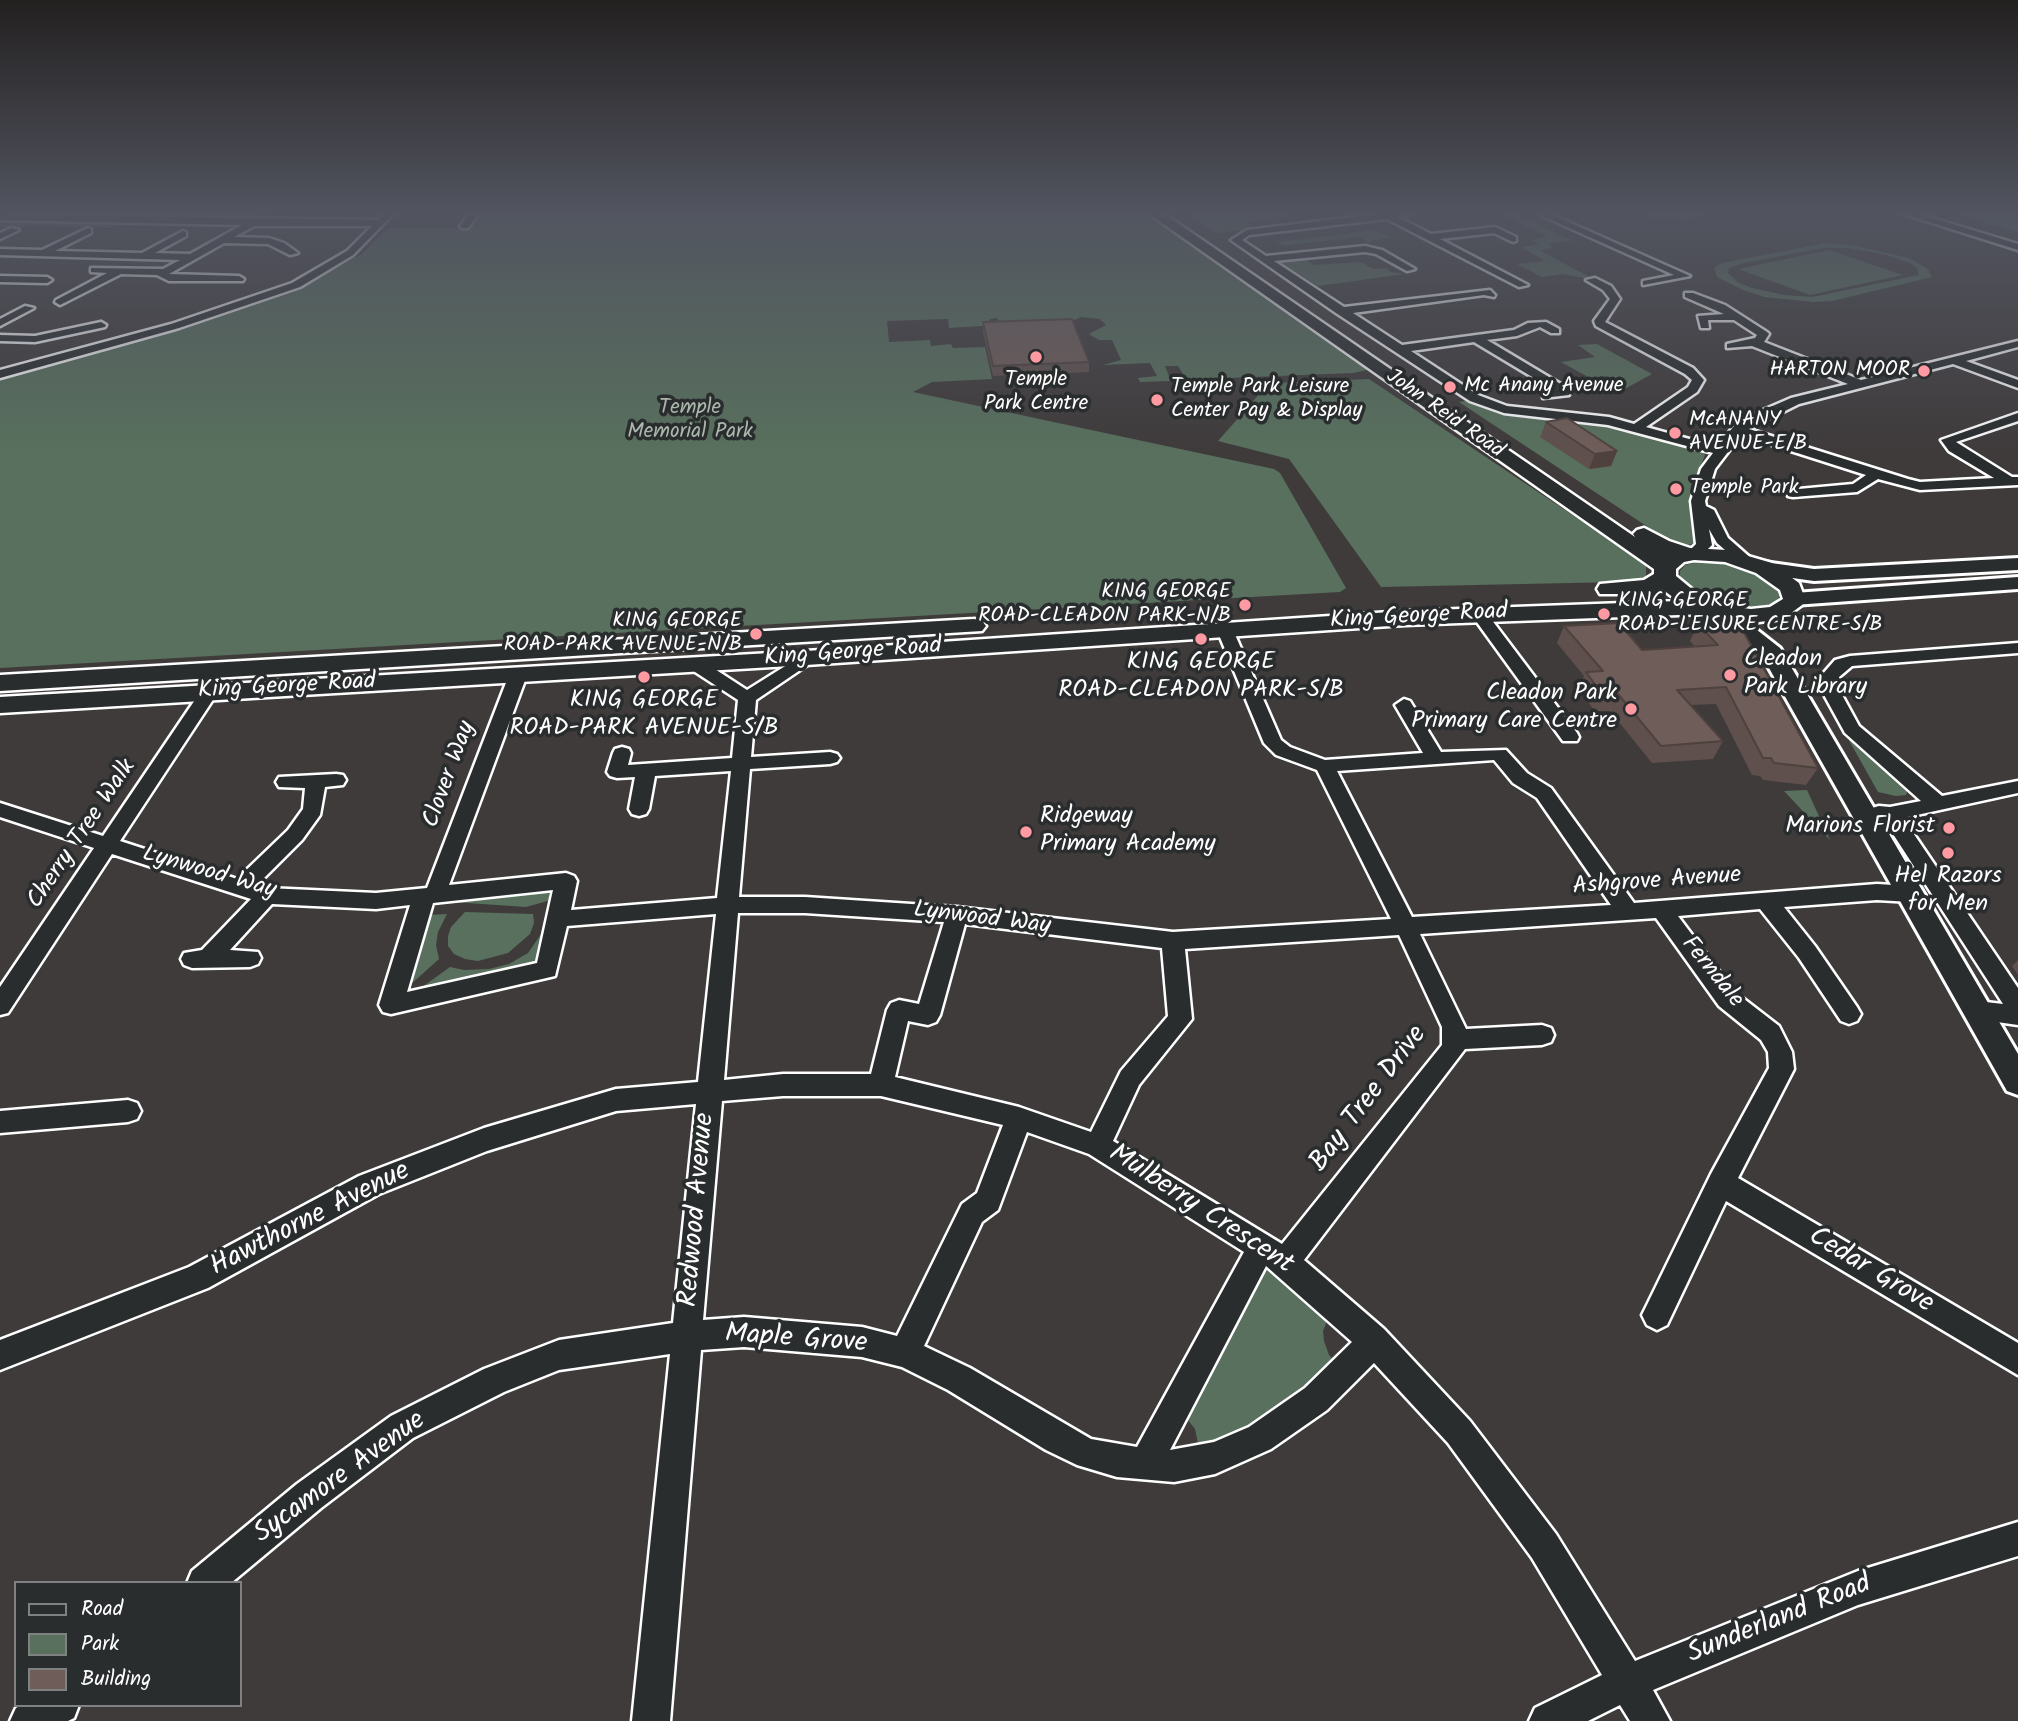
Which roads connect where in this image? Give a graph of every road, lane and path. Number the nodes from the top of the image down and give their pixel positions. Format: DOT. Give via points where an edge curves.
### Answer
graph roads {
  1 [pos="76,293"];
  2 [pos="271,293"];
  3 [pos="1269,293"];
  4 [pos="1289,293"];
  5 [pos="1313,293"];
  6 [pos="1475,293"];
  7 [pos="1617,293"];
  8 [pos="1376,294"];
  9 [pos="1689,295"];
  10 [pos="1445,297"];
  11 [pos="60,302"];
  12 [pos="1392,304"];
  13 [pos="1460,306"];
  14 [pos="29,308"];
  15 [pos="1340,311"];
  16 [pos="1736,317"];
  17 [pos="4,319"];
  18 [pos="101,324"];
  19 [pos="1705,326"];
  20 [pos="1555,331"];
  21 [pos="1517,333"];
  22 [pos="0,338"];
  23 [pos="1475,338"];
  24 [pos="1533,342"];
  25 [pos="1753,342"];
  26 [pos="2018,344"];
  27 [pos="1731,346"];
  28 [pos="1399,349"];
  29 [pos="1955,361"];
  30 [pos="0,374"];
  31 [pos="1860,384"];
  32 [pos="2018,384"];
  33 [pos="1547,395"];
  34 [pos="2018,417"];
  35 [pos="1636,428"];
  36 [pos="1738,430"];
  37 [pos="1719,451"];
  38 [pos="1875,475"];
  39 [pos="2014,481"];
  40 [pos="1793,493"];
  41 [pos="1700,495"];
  42 [pos="1690,554"];
  43 [pos="1754,564"];
  44 [pos="2018,564"];
  45 [pos="1665,571"];
  46 [pos="2018,583"];
  47 [pos="1794,599"];
  48 [pos="1714,609"];
  49 [pos="1479,614"];
  50 [pos="1775,614"];
  51 [pos="1258,618"];
  52 [pos="1224,630"];
  53 [pos="807,647"];
  54 [pos="1769,648"];
  55 [pos="2018,648"];
  56 [pos="696,653"];
  57 [pos="224,670"];
  58 [pos="518,675"];
  59 [pos="0,683"];
  60 [pos="209,692"];
  61 [pos="747,698"];
  62 [pos="0,705"];
  63 [pos="1404,705"];
  64 [pos="1570,737"];
  65 [pos="622,753"];
  66 [pos="830,758"];
  67 [pos="1436,758"];
  68 [pos="741,765"];
  69 [pos="1325,766"];
  70 [pos="646,770"];
  71 [pos="286,782"];
  72 [pos="2018,787"];
  73 [pos="1938,804"];
  74 [pos="639,809"];
  75 [pos="0,810"];
  76 [pos="1862,812"];
  77 [pos="1890,814"];
  78 [pos="108,845"];
  79 [pos="242,887"];
  80 [pos="1911,894"];
  81 [pos="430,895"];
  82 [pos="267,896"];
  83 [pos="1766,901"];
  84 [pos="727,905"];
  85 [pos="1661,909"];
  86 [pos="1628,912"];
  87 [pos="957,915"];
  88 [pos="558,919"];
  89 [pos="1406,927"];
  90 [pos="1173,941"];
  91 [pos="250,958"];
  92 [pos="24,970"];
  93 [pos="0,971"];
  94 [pos="0,1006"];
  95 [pos="2018,1007"];
  96 [pos="1977,1010"];
  97 [pos="1849,1014"];
  98 [pos="2018,1015"];
  99 [pos="1542,1035"];
  100 [pos="1456,1039"];
  101 [pos="2018,1082"];
  102 [pos="881,1086"];
  103 [pos="710,1091"];
  104 [pos="128,1111"];
  105 [pos="1019,1118"];
  106 [pos="0,1122"];
  107 [pos="1098,1146"];
  108 [pos="1721,1183"];
  109 [pos="1274,1254"];
  110 [pos="1657,1315"];
  111 [pos="688,1336"];
  112 [pos="1373,1340"];
  113 [pos="905,1353"];
  114 [pos="0,1355"];
  115 [pos="2018,1360"];
  116 [pos="1146,1464"];
  117 [pos="2018,1539"];
  118 [pos="206,1581"];
  119 [pos="1628,1682"];
  120 [pos="57,1707"];
  121 [pos="29,1721"];
  122 [pos="650,1721"];
  123 [pos="1548,1721"];
  124 [pos="1651,1721"];
  1 -- 11 [label="street"];
  2 -- 30 [label="street" via="175,326"];
  3 -- 45 [label="highway, John Reid Road"];
  4 -- 42 [label="highway, John Reid Road" via="1661,546"];
  5 -- 15 [label="street"];
  6 -- 10 [label="street"];
  7 -- 35 [label="street" via="1600,324 1698,380 1693,389"];
  8 -- 12 [label="street"];
  9 -- 16 [label="street"];
  10 -- 12 [label="street"];
  10 -- 13 [label="street"];
  12 -- 15 [label="street"];
  14 -- 17 [label="street"];
  15 -- 28 [label="street"];
  16 -- 19 [label="street" via="1705,317"];
  16 -- 25 [label="street" via="1763,334"];
  18 -- 22 [label="street" via="35,339"];
  20 -- 21 [label="street" via="1542,324"];
  21 -- 23 [label="street"];
  21 -- 24 [label="street"];
  23 -- 28 [label="street"];
  23 -- 33 [label="street" via="1565,392"];
  25 -- 27 [label="street"];
  25 -- 31 [label="street"];
  26 -- 29 [label="street"];
  28 -- 35 [label="street" via="1488,404"];
  29 -- 31 [label="street"];
  29 -- 32 [label="street"];
  31 -- 36 [label="street" via="1795,401"];
  34 -- 39 [label="street" via="1948,440 1954,448"];
  35 -- 37 [label="street"];
  36 -- 37 [label="street"];
  36 -- 38 [label="street"];
  37 -- 41 [label="street"];
  38 -- 39 [label="street" via="1920,486"];
  38 -- 40 [label="street" via="1857,488"];
  41 -- 42 [label="street" via="1698,517 1704,542"];
  41 -- 43 [label="street" via="1722,540"];
  42 -- 43 [label="highway, John Reid Road"];
  42 -- 45 [label="highway, King George Road" via="1669,562"];
  43 -- 44 [label="main road" via="1814,575"];
  43 -- 47 [label="highway" via="1780,578"];
  45 -- 48 [label="highway, John Reid Road" via="1679,593"];
  45 -- 51 [label="highway, King George Road" via="1658,583 1647,587"];
  46 -- 47 [label="main road"];
  47 -- 50 [label="highway" via="1785,611"];
  48 -- 49 [label="highway, King George Road"];
  48 -- 50 [label="highway, King George Road" via="1751,616"];
  48 -- 54 [label="main road"];
  49 -- 51 [label="highway, King George Road"];
  49 -- 64 [label="street"];
  50 -- 54 [label="main road"];
  51 -- 52 [label="highway, King George Road"];
  51 -- 53 [label="highway, King George Road"];
  52 -- 53 [label="highway, King George Road"];
  52 -- 69 [label="street" via="1273,743 1302,760"];
  53 -- 56 [label="highway, King George Road"];
  53 -- 61 [label="street"];
  54 -- 76 [label="main road"];
  55 -- 73 [label="street" via="1850,661 1830,676 1832,694 1852,729"];
  56 -- 57 [label="highway, King George Road"];
  56 -- 58 [label="highway, King George Road"];
  56 -- 61 [label="street"];
  57 -- 59 [label="highway, King George Road"];
  57 -- 60 [label="highway"];
  58 -- 60 [label="highway, King George Road"];
  58 -- 81 [label="street, Clover Way"];
  60 -- 62 [label="highway, King George Road"];
  60 -- 78 [label="street, Cherry Tree Walk"];
  61 -- 68 [label="street, Redwood Avenue"];
  63 -- 67 [label="street"];
  65 -- 70 [label="street" via="617,772"];
  66 -- 68 [label="street"];
  67 -- 69 [label="street"];
  67 -- 86 [label="street" via="1499,754 1520,778 1544,793"];
  68 -- 70 [label="street"];
  68 -- 84 [label="street, Redwood Avenue"];
  69 -- 89 [label="street, Bay Tree Drive"];
  70 -- 74 [label="street"];
  71 -- 79 [label="street" via="326,781 295,835"];
  72 -- 73 [label="street"];
  73 -- 77 [label="street"];
  75 -- 78 [label="street, Lynwood Way"];
  76 -- 77 [label="street"];
  76 -- 80 [label="main road"];
  77 -- 95 [label="street"];
  78 -- 79 [label="street, Lynwood Way"];
  78 -- 92 [label="street, Cherry Tree Walk"];
  79 -- 82 [label="street, Lynwood Way"];
  80 -- 83 [label="street, Ashgrove Avenue" via="1877,892"];
  80 -- 96 [label="main road"];
  81 -- 82 [label="street, Lynwood Way" via="376,901"];
  81 -- 88 [label="street, Lynwood Way" via="566,881"];
  81 -- 88 [label="street, Lynwood Way" via="391,1005 547,970"];
  82 -- 91 [label="street" via="200,959"];
  83 -- 85 [label="street, Ashgrove Avenue"];
  83 -- 97 [label="street"];
  84 -- 87 [label="street, Lynwood Way"];
  84 -- 88 [label="street, Lynwood Way"];
  84 -- 103 [label="street, Redwood Avenue"];
  85 -- 86 [label="street, Ashgrove Avenue"];
  85 -- 108 [label="street, Ferndale" via="1727,999 1770,1033 1780,1052 1782,1069"];
  86 -- 89 [label="street, Ashgrove Avenue"];
  87 -- 90 [label="street, Lynwood Way"];
  87 -- 102 [label="street" via="928,1015 899,1010"];
  89 -- 90 [label="street, Lynwood Way"];
  89 -- 100 [label="street, Bay Tree Drive"];
  90 -- 107 [label="street" via="1180,1019 1130,1078"];
  92 -- 93 [label="street"];
  92 -- 94 [label="street, Cherry Tree Walk"];
  96 -- 98 [label="street"];
  96 -- 101 [label="main road"];
  99 -- 100 [label="street"];
  100 -- 109 [label="street, Bay Tree Drive" via="1424,1087"];
  102 -- 103 [label="street, Mulberry Crescent" via="783,1085"];
  102 -- 105 [label="street, Mulberry Crescent"];
  103 -- 111 [label="street, Redwood Avenue"];
  103 -- 114 [label="street, Hawthorne Avenue" via="616,1100 484,1140 369,1185 198,1278"];
  104 -- 106 [label="street"];
  105 -- 107 [label="street, Mulberry Crescent"];
  105 -- 113 [label="street" via="988,1201 972,1213"];
  107 -- 109 [label="street, Mulberry Crescent"];
  108 -- 110 [label="street"];
  108 -- 115 [label="street, Cedar Grove"];
  109 -- 112 [label="street, Mulberry Crescent"];
  109 -- 116 [label="street, Bay Tree Drive"];
  111 -- 113 [label="street, Maple Grove" via="744,1332 811,1336"];
  111 -- 118 [label="street, Sycamore Avenue" via="559,1355 483,1386 402,1427"];
  111 -- 122 [label="street, Redwood Avenue"];
  112 -- 116 [label="street" via="1316,1399 1260,1438 1215,1458 1174,1466"];
  112 -- 119 [label="street, Mulberry Crescent" via="1459,1432 1544,1546"];
  113 -- 116 [label="street, Maple Grove" via="959,1379 1057,1440 1088,1454"];
  117 -- 119 [label="street, Sunderland Road" via="1858,1588"];
  119 -- 123 [label="street, Sunderland Road"];
  119 -- 124 [label="street, Mulberry Crescent"];
  120 -- 121 [label="street"];
}
